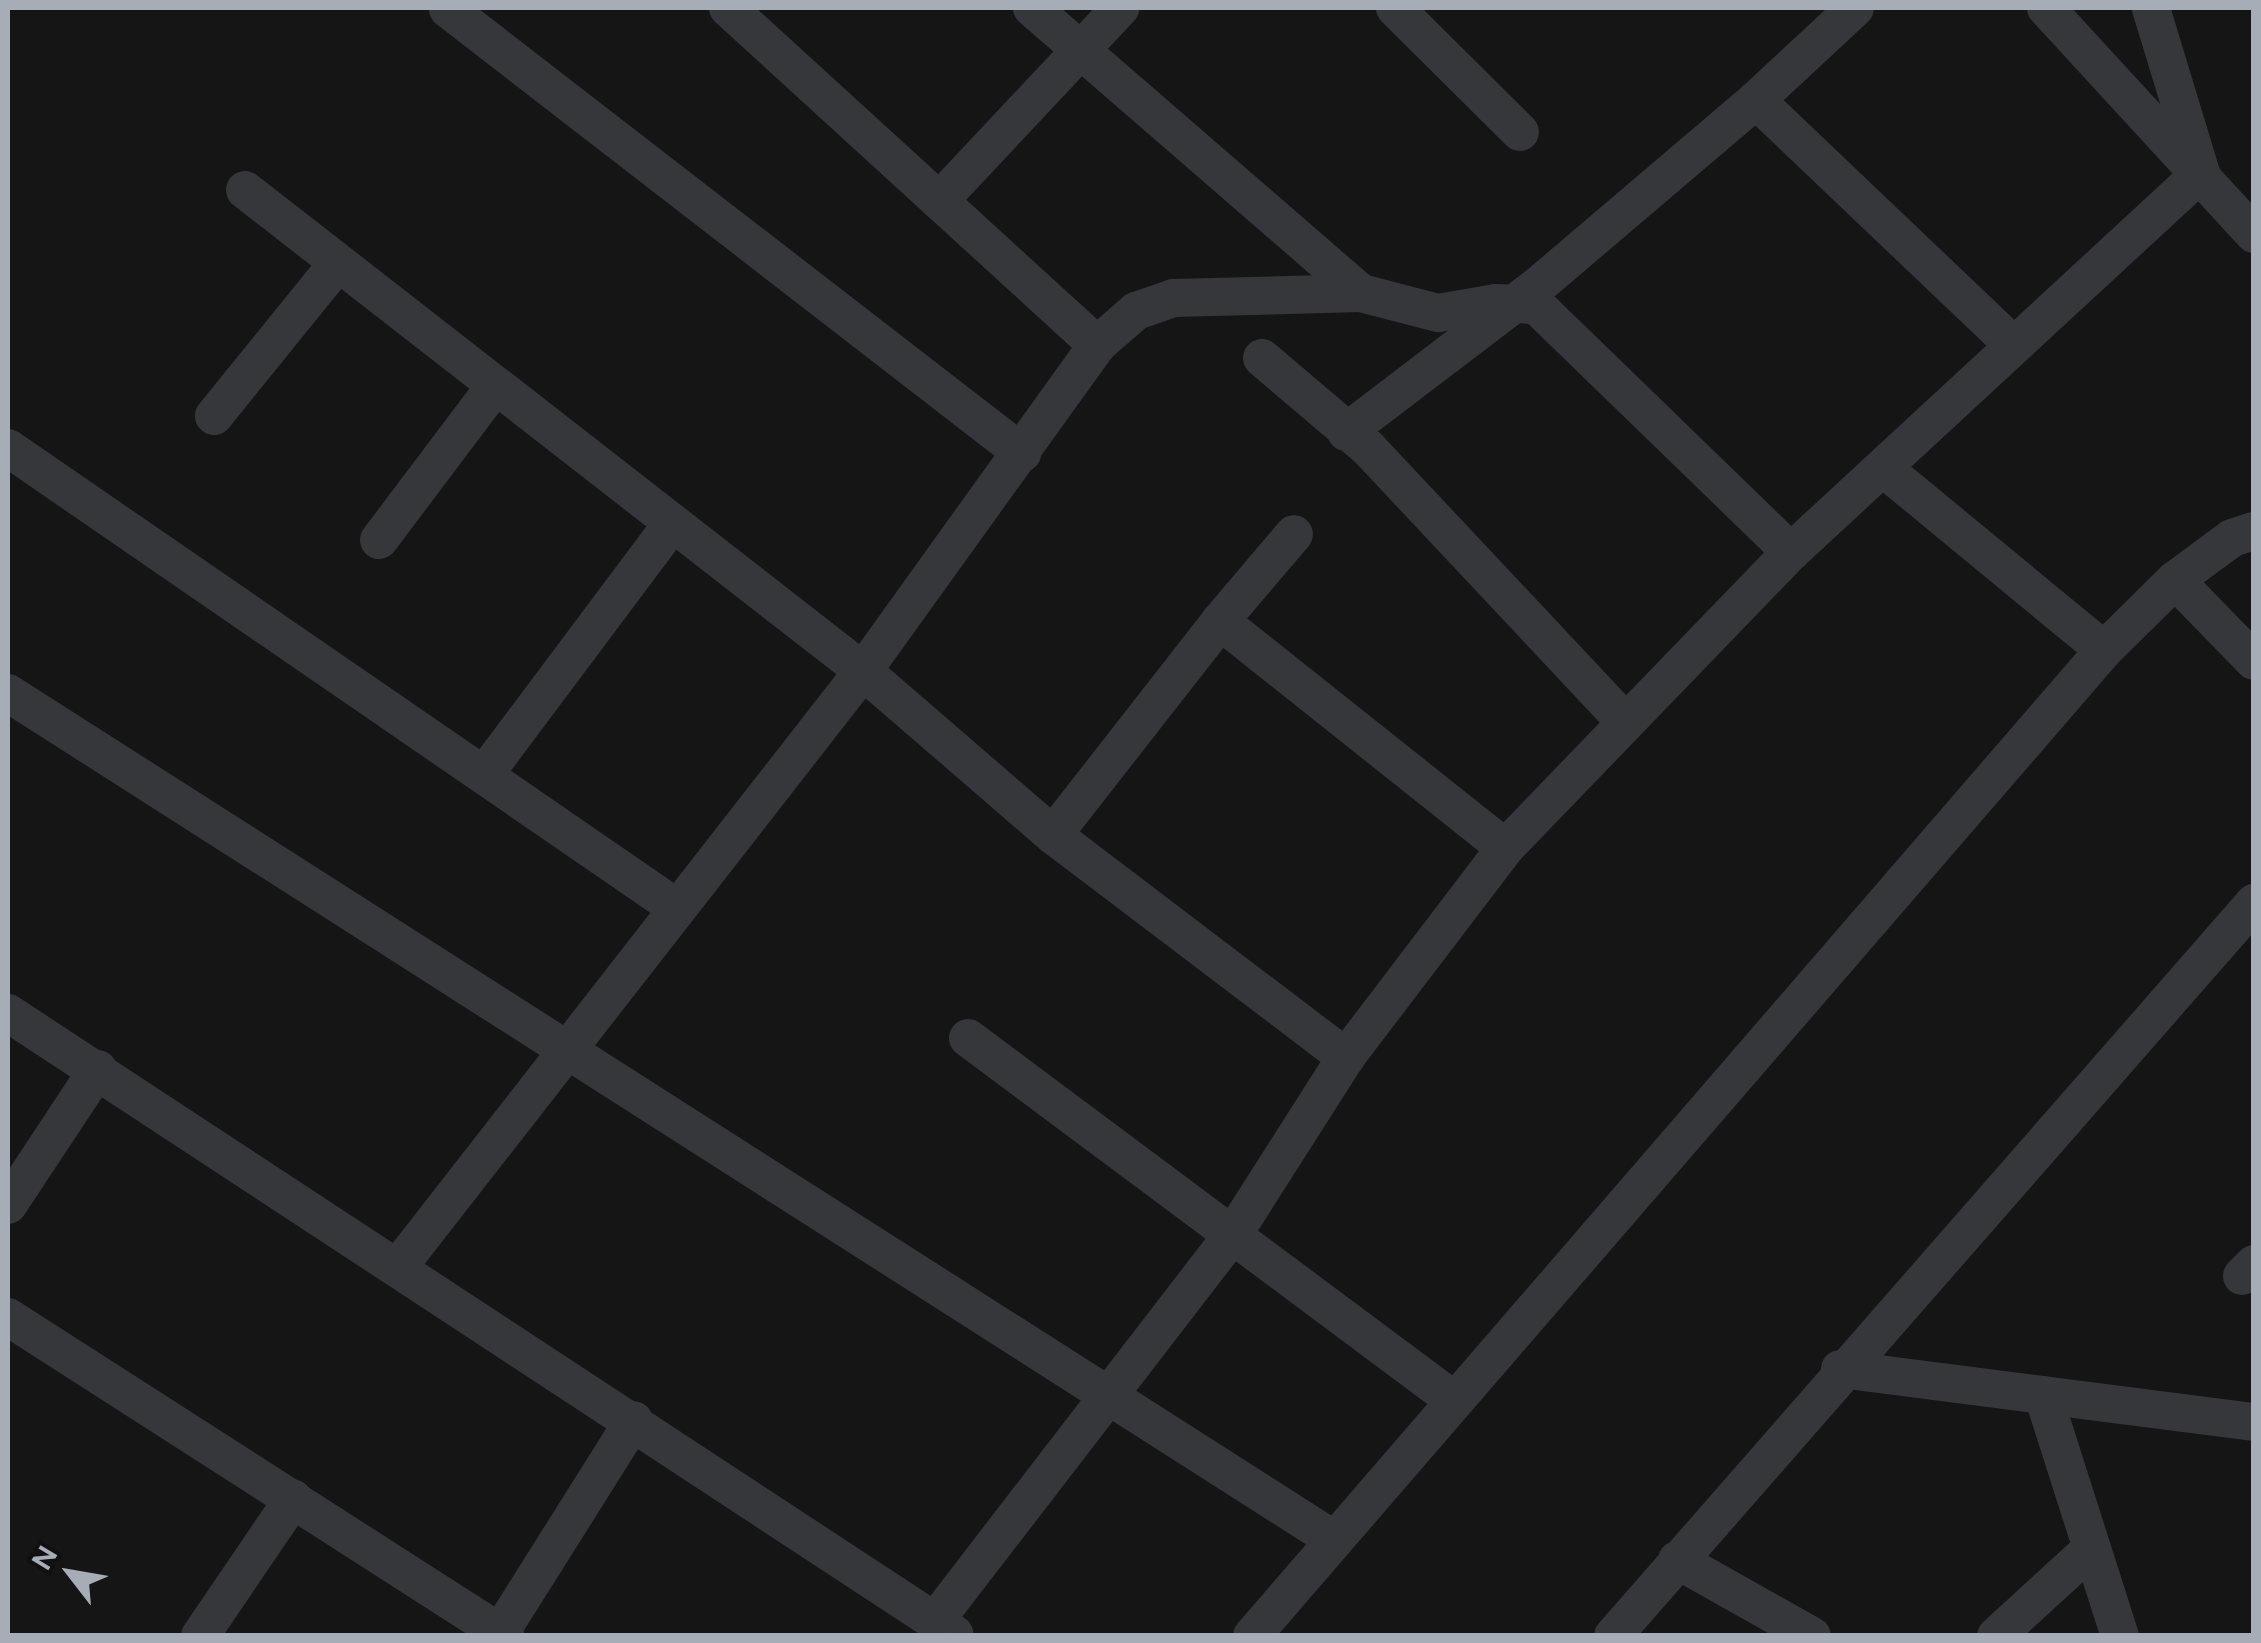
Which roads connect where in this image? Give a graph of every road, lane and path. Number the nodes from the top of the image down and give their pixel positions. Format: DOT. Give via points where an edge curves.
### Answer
graph roads {
  1 [pos="728,8"];
  2 [pos="1032,8"];
  3 [pos="1120,8"];
  4 [pos="1395,8"];
  5 [pos="1854,8"];
  6 [pos="2046,8"];
  7 [pos="2152,8"];
  8 [pos="448,9"];
  9 [pos="1079,50"];
  10 [pos="1756,100"];
  11 [pos="1520,132"];
  12 [pos="2201,173"];
  13 [pos="245,190"];
  14 [pos="939,201"];
  15 [pos="2254,234"];
  16 [pos="338,263"];
  17 [pos="1360,294"];
  18 [pos="1510,308"];
  19 [pos="2011,343"];
  20 [pos="1097,345"];
  21 [pos="1262,358"];
  22 [pos="495,386"];
  23 [pos="214,416"];
  24 [pos="1346,432"];
  25 [pos="8,448"];
  26 [pos="1022,452"];
  27 [pos="1884,468"];
  28 [pos="672,524"];
  29 [pos="2254,531"];
  30 [pos="1294,534"];
  31 [pos="379,540"];
  32 [pos="1791,552"];
  33 [pos="2175,580"];
  34 [pos="1220,622"];
  35 [pos="2104,650"];
  36 [pos="2254,661"];
  37 [pos="862,670"];
  38 [pos="8,692"];
  39 [pos="1623,720"];
  40 [pos="484,775"];
  41 [pos="1052,835"];
  42 [pos="1505,848"];
  43 [pos="2254,903"];
  44 [pos="674,906"];
  45 [pos="8,1013"];
  46 [pos="968,1038"];
  47 [pos="567,1051"];
  48 [pos="1346,1057"];
  49 [pos="98,1069"];
  50 [pos="8,1205"];
  51 [pos="1234,1233"];
  52 [pos="400,1266"];
  53 [pos="8,1317"];
  54 [pos="1840,1369"];
  55 [pos="1108,1395"];
  56 [pos="2043,1395"];
  57 [pos="1452,1398"];
  58 [pos="634,1420"];
  59 [pos="2254,1422"];
  60 [pos="293,1500"];
  61 [pos="1333,1539"];
  62 [pos="2092,1548"];
  63 [pos="1677,1560"];
  64 [pos="945,1628"];
  65 [pos="501,1634"];
  66 [pos="200,1636"];
  67 [pos="1252,1636"];
  68 [pos="1614,1636"];
  69 [pos="1812,1636"];
  70 [pos="1996,1636"];
  71 [pos="2120,1636"];
  1 -- 14 [label="street"];
  2 -- 9 [label="street"];
  3 -- 9 [label="street"];
  4 -- 11 [label="street"];
  5 -- 10 [label="street"];
  6 -- 12 [label="street"];
  7 -- 12 [label="street"];
  8 -- 26 [label="street"];
  9 -- 14 [label="street"];
  9 -- 17 [label="street"];
  10 -- 18 [label="street"];
  10 -- 19 [label="street"];
  12 -- 15 [label="street"];
  12 -- 19 [label="street"];
  13 -- 16 [label="street"];
  14 -- 20 [label="street"];
  16 -- 22 [label="street"];
  16 -- 23 [label="street"];
  17 -- 18 [label="street" via="1438,313 1496,303"];
  17 -- 20 [label="street" via="1173,298 1136,311"];
  18 -- 24 [label="street"];
  18 -- 32 [label="street" via="1542,308"];
  19 -- 27 [label="street"];
  20 -- 26 [label="street"];
  21 -- 24 [label="street"];
  22 -- 28 [label="street"];
  22 -- 31 [label="street"];
  24 -- 39 [label="street"];
  25 -- 40 [label="street"];
  26 -- 37 [label="street"];
  27 -- 32 [label="street"];
  27 -- 35 [label="street"];
  28 -- 37 [label="street"];
  28 -- 40 [label="street"];
  29 -- 33 [label="street" via="2232,538"];
  30 -- 34 [label="street"];
  32 -- 39 [label="street"];
  33 -- 35 [label="street"];
  33 -- 36 [label="street"];
  34 -- 41 [label="street"];
  34 -- 42 [label="street"];
  35 -- 57 [label="street"];
  37 -- 41 [label="street"];
  37 -- 44 [label="street"];
  38 -- 47 [label="street"];
  39 -- 42 [label="street"];
  40 -- 44 [label="street"];
  41 -- 48 [label="street"];
  42 -- 48 [label="street"];
  43 -- 54 [label="street"];
  44 -- 47 [label="street"];
  45 -- 49 [label="street"];
  46 -- 51 [label="street"];
  47 -- 52 [label="street"];
  47 -- 55 [label="street"];
  48 -- 51 [label="street"];
  49 -- 50 [label="street"];
  49 -- 52 [label="street"];
  51 -- 55 [label="street"];
  51 -- 57 [label="street"];
  52 -- 58 [label="street"];
  53 -- 60 [label="street"];
  54 -- 56 [label="street"];
  54 -- 63 [label="street"];
  55 -- 61 [label="street"];
  55 -- 64 [label="street"];
  56 -- 59 [label="street"];
  56 -- 62 [label="street"];
  57 -- 61 [label="street"];
  58 -- 64 [label="street"];
  58 -- 65 [label="street"];
  60 -- 65 [label="street"];
  60 -- 66 [label="street"];
  61 -- 67 [label="street"];
  62 -- 70 [label="street"];
  62 -- 71 [label="street"];
  63 -- 68 [label="street"];
  63 -- 69 [label="street"];
}
